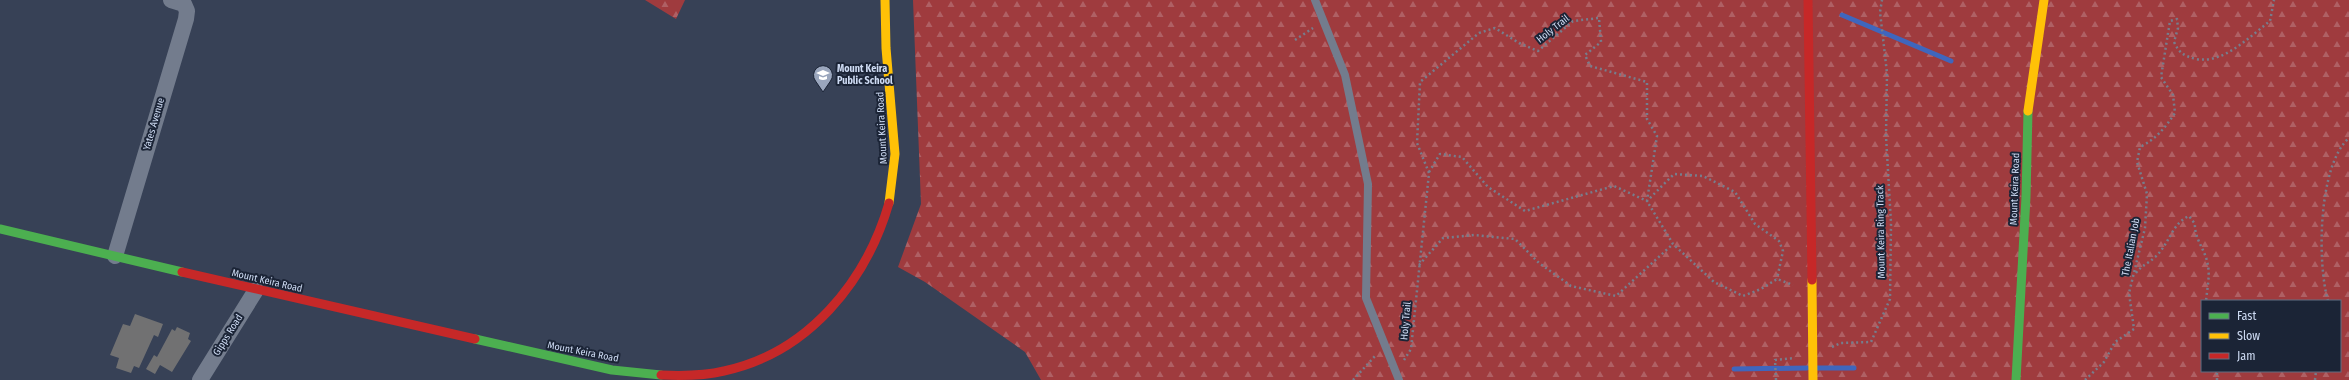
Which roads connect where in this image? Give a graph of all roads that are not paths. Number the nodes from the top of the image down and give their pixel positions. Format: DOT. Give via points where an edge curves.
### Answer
graph roads {
  1 [pos="171,0"];
  2 [pos="885,0"];
  3 [pos="1315,0"];
  4 [pos="1808,0"];
  5 [pos="2044,0"];
  6 [pos="0,229"];
  7 [pos="115,256"];
  8 [pos="256,290"];
  9 [pos="1813,378"];
  10 [pos="200,380"];
  11 [pos="1399,380"];
  12 [pos="2016,380"];
  1 -- 7 [label="street, Yates Avenue" via="184,4 186,18"];
  2 -- 8 [label="main road, Mount Keira Road" via="895,162 887,211 874,250 833,309 789,344 762,358 737,368 705,373 648,375 612,370"];
  3 -- 11 [label="lane" via="1322,23 1345,75 1368,184 1366,298"];
  4 -- 9 [label="main road"];
  5 -- 12 [label="main road, Mount Keira Road" via="2028,98 2026,197"];
  6 -- 7 [label="main road, Mount Keira Road"];
  7 -- 8 [label="main road, Mount Keira Road"];
  8 -- 10 [label="street, Gipps Road"];
}
